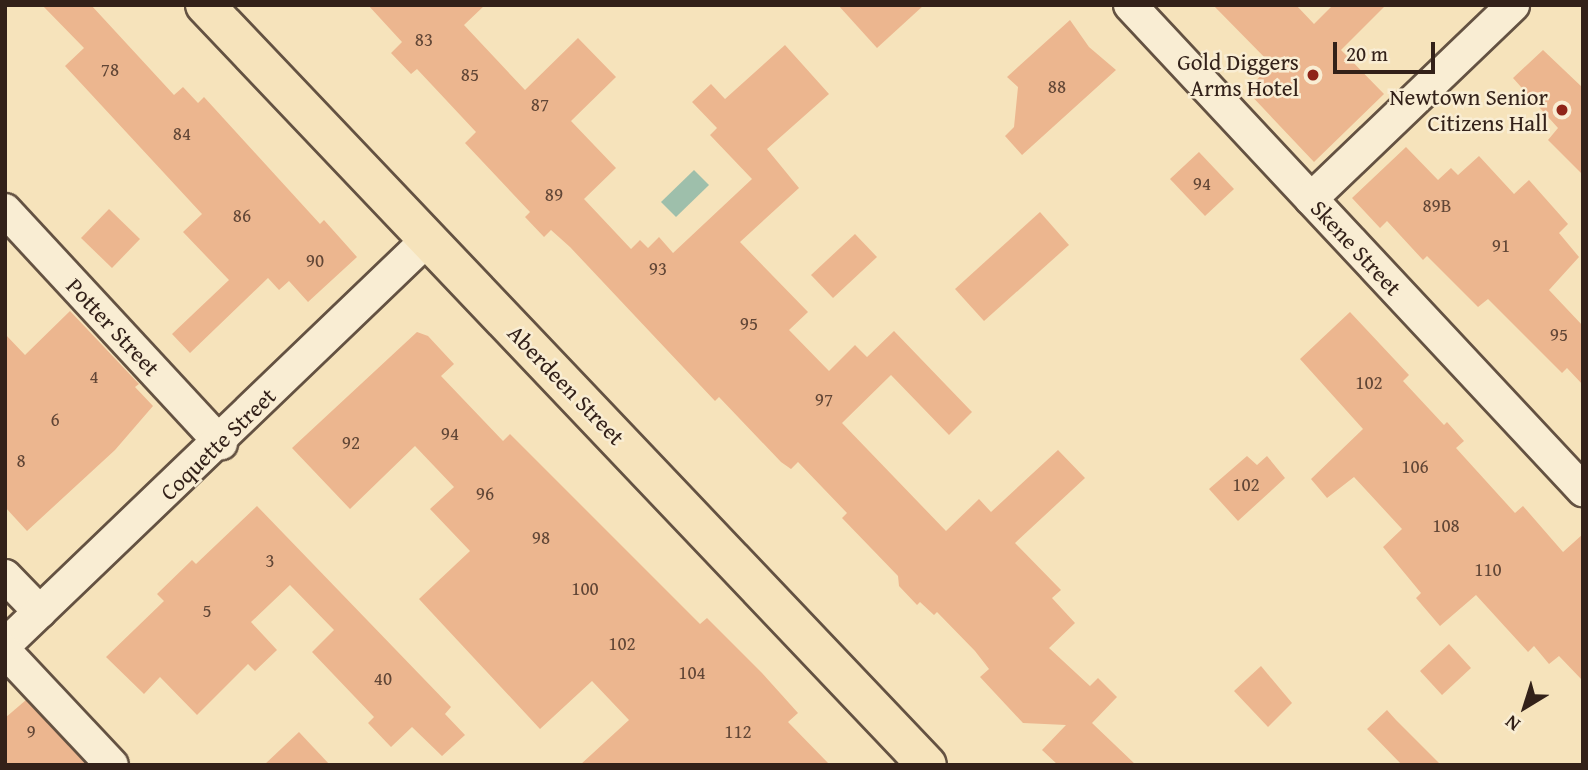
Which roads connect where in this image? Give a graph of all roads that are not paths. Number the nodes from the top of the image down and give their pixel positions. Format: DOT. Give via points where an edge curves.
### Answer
graph roads {
  1 [pos="205,5"];
  2 [pos="1130,5"];
  3 [pos="1513,5"];
  4 [pos="1311,199"];
  5 [pos="5,210"];
  6 [pos="428,239"];
  7 [pos="221,443"];
  8 [pos="1583,490"];
  9 [pos="5,576"];
  10 [pos="40,612"];
  11 [pos="5,648"];
  12 [pos="112,765"];
  13 [pos="927,765"];
  1 -- 6 [label="main road, Aberdeen Street"];
  2 -- 4 [label="street, Skene Street"];
  3 -- 4 [label="street"];
  4 -- 8 [label="street, Skene Street"];
  5 -- 7 [label="street, Potter Street"];
  6 -- 7 [label="street, Coquette Street"];
  6 -- 13 [label="main road, Aberdeen Street"];
  7 -- 10 [label="street, Coquette Street"];
  9 -- 10 [label="street"];
  10 -- 11 [label="street, Coquette Street"];
  11 -- 12 [label="street"];
}
